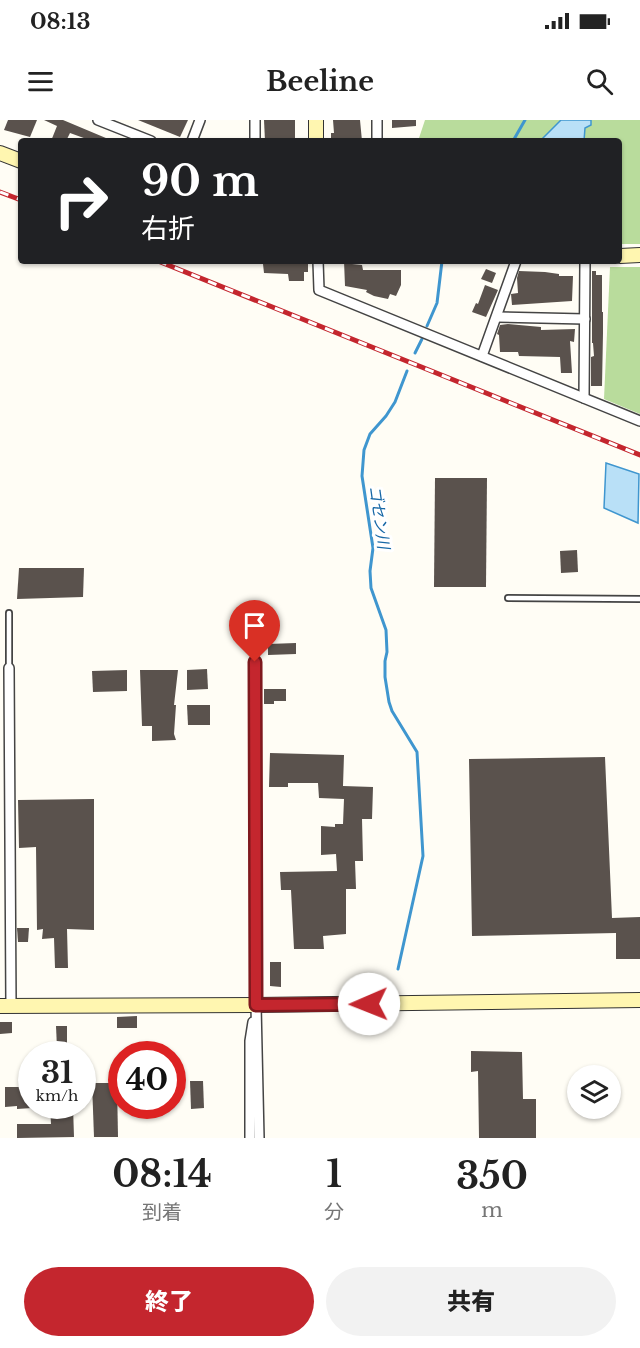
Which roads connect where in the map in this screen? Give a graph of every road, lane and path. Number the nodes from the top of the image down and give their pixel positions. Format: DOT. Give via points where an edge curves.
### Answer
graph roads {
  1 [pos="98,120"];
  2 [pos="200,120"];
  3 [pos="255,120"];
  4 [pos="316,120"];
  5 [pos="377,120"];
  6 [pos="143,138"];
  7 [pos="193,138"];
  8 [pos="255,138"];
  9 [pos="316,138"];
  10 [pos="377,138"];
  11 [pos="0,153"];
  12 [pos="18,160"];
  13 [pos="640,255"];
  14 [pos="622,256"];
  15 [pos="318,264"];
  16 [pos="515,264"];
  17 [pos="585,264"];
  18 [pos="497,317"];
  19 [pos="585,319"];
  20 [pos="483,356"];
  21 [pos="584,398"];
  22 [pos="640,421"];
  23 [pos="508,598"];
  24 [pos="640,599"];
  25 [pos="9,613"];
  26 [pos="255,662"];
  27 [pos="9,668"];
  28 [pos="640,1000"];
  29 [pos="256,1005"];
  30 [pos="6,1006"];
  31 [pos="250,1138"];
  32 [pos="258,1138"];
  1 -- 6 [label="street"];
  2 -- 7 [label="street"];
  3 -- 8 [label="street"];
  4 -- 9 [label="street"];
  5 -- 10 [label="street"];
  11 -- 12 [label="street"];
  13 -- 14 [label="street"];
  15 -- 20 [label="street" via="319,290"];
  16 -- 18 [label="street"];
  17 -- 19 [label="street"];
  18 -- 19 [label="street"];
  18 -- 20 [label="street"];
  19 -- 21 [label="street"];
  20 -- 21 [label="street"];
  21 -- 22 [label="street"];
  23 -- 24 [label="lane"];
  25 -- 27 [label="lane"];
  26 -- 29 [label="street"];
  27 -- 30 [label="street"];
  28 -- 29 [label="street"];
  29 -- 30 [label="street"];
  29 -- 31 [label="street" via="250,1041"];
  29 -- 32 [label="street"];
}
